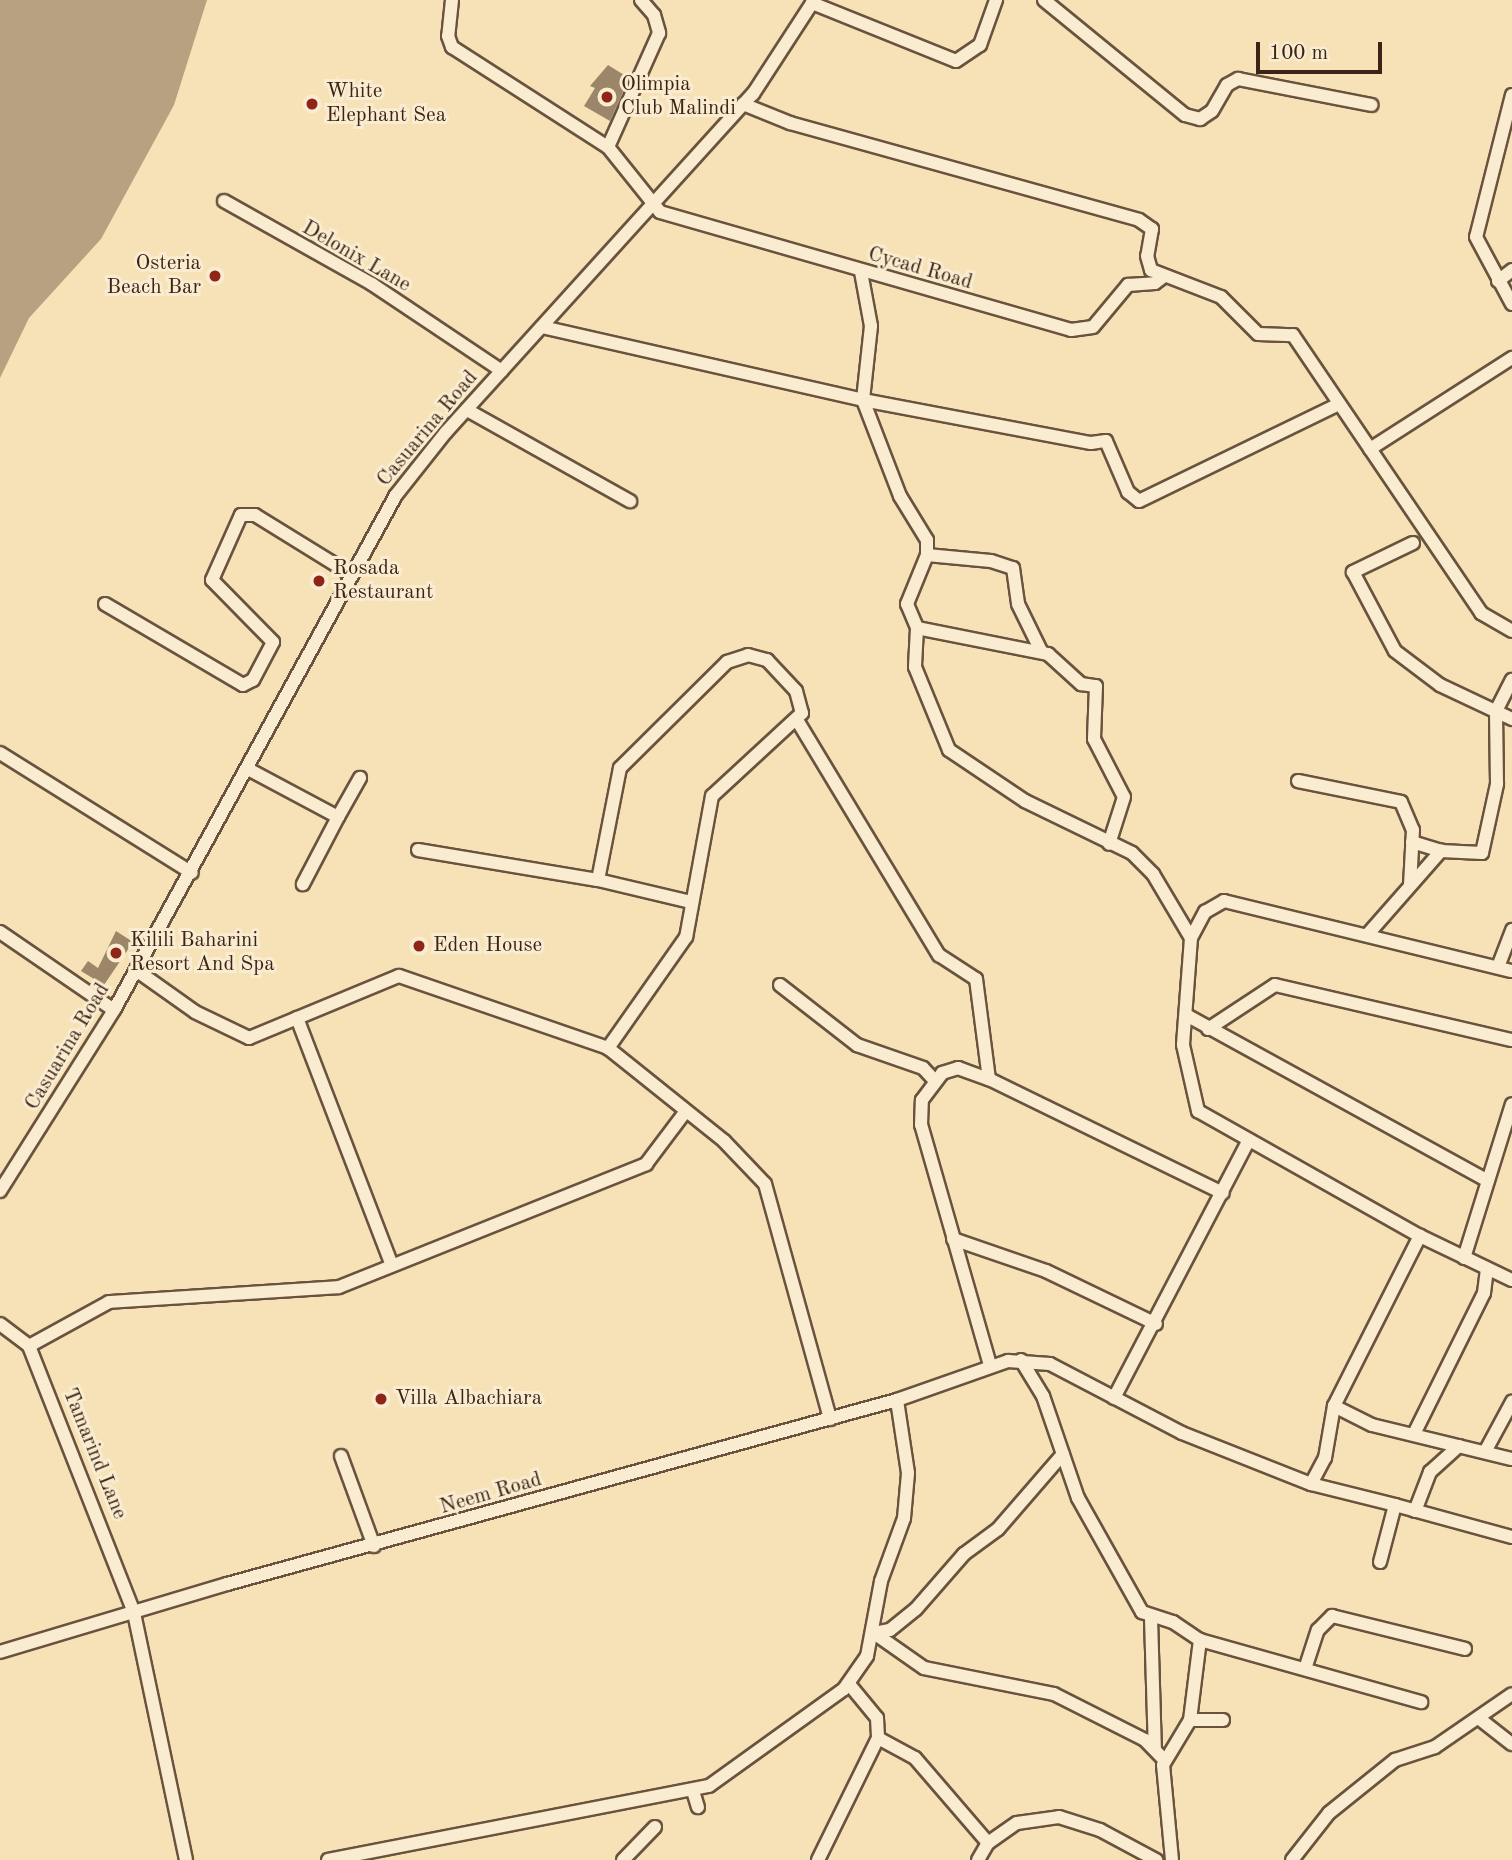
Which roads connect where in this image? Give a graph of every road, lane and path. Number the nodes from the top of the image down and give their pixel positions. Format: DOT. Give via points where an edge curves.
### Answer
graph roads {
  1 [pos="452,0"];
  2 [pos="641,0"];
  3 [pos="996,0"];
  4 [pos="1044,0"];
  5 [pos="813,2"];
  6 [pos="1512,95"];
  7 [pos="743,104"];
  8 [pos="1372,105"];
  9 [pos="608,148"];
  10 [pos="224,201"];
  11 [pos="652,204"];
  12 [pos="1512,270"];
  13 [pos="861,272"];
  14 [pos="1163,277"];
  15 [pos="1498,281"];
  16 [pos="1512,303"];
  17 [pos="542,327"];
  18 [pos="1512,359"];
  19 [pos="502,371"];
  20 [pos="863,400"];
  21 [pos="1339,404"];
  22 [pos="467,410"];
  23 [pos="1370,449"];
  24 [pos="630,500"];
  25 [pos="1413,543"];
  26 [pos="927,555"];
  27 [pos="352,575"];
  28 [pos="105,604"];
  29 [pos="917,628"];
  30 [pos="1512,631"];
  31 [pos="1041,651"];
  32 [pos="1512,680"];
  33 [pos="1496,711"];
  34 [pos="1512,719"];
  35 [pos="797,720"];
  36 [pos="0,753"];
  37 [pos="248,769"];
  38 [pos="360,778"];
  39 [pos="1298,781"];
  40 [pos="338,817"];
  41 [pos="1412,842"];
  42 [pos="1109,844"];
  43 [pos="418,850"];
  44 [pos="1441,851"];
  45 [pos="192,873"];
  46 [pos="597,880"];
  47 [pos="303,884"];
  48 [pos="1410,885"];
  49 [pos="691,902"];
  50 [pos="1512,930"];
  51 [pos="0,932"];
  52 [pos="1368,934"];
  53 [pos="1191,938"];
  54 [pos="1498,967"];
  55 [pos="136,970"];
  56 [pos="1512,971"];
  57 [pos="780,985"];
  58 [pos="114,1010"];
  59 [pos="1188,1016"];
  60 [pos="297,1018"];
  61 [pos="1208,1029"];
  62 [pos="1512,1040"];
  63 [pos="608,1048"];
  64 [pos="989,1079"];
  65 [pos="934,1080"];
  66 [pos="1512,1104"];
  67 [pos="686,1111"];
  68 [pos="1249,1140"];
  69 [pos="1507,1142"];
  70 [pos="1488,1181"];
  71 [pos="0,1191"];
  72 [pos="1223,1193"];
  73 [pos="1420,1236"];
  74 [pos="953,1238"];
  75 [pos="1464,1258"];
  76 [pos="392,1265"];
  77 [pos="1487,1269"];
  78 [pos="1512,1280"];
  79 [pos="0,1324"];
  80 [pos="1156,1324"];
  81 [pos="29,1346"];
  82 [pos="1021,1360"];
  83 [pos="989,1365"];
  84 [pos="1114,1398"];
  85 [pos="897,1400"];
  86 [pos="1512,1402"];
  87 [pos="1335,1406"];
  88 [pos="830,1419"];
  89 [pos="1415,1433"];
  90 [pos="1459,1446"];
  91 [pos="1486,1450"];
  92 [pos="1063,1454"];
  93 [pos="341,1456"];
  94 [pos="1512,1459"];
  95 [pos="1311,1484"];
  96 [pos="1395,1505"];
  97 [pos="1415,1511"];
  98 [pos="1512,1537"];
  99 [pos="373,1546"];
  100 [pos="1380,1562"];
  101 [pos="134,1613"];
  102 [pos="1151,1618"];
  103 [pos="874,1633"];
  104 [pos="1200,1640"];
  105 [pos="1465,1649"];
  106 [pos="0,1652"];
  107 [pos="1306,1666"];
  108 [pos="863,1680"];
  109 [pos="852,1690"];
  110 [pos="1512,1694"];
  111 [pos="1421,1702"];
  112 [pos="1190,1720"];
  113 [pos="1223,1720"];
  114 [pos="1481,1720"];
  115 [pos="878,1738"];
  116 [pos="1512,1744"];
  117 [pos="1155,1749"];
  118 [pos="1164,1760"];
  119 [pos="694,1791"];
  120 [pos="698,1807"];
  121 [pos="655,1827"];
  122 [pos="988,1843"];
  123 [pos="186,1860"];
  124 [pos="329,1860"];
  125 [pos="623,1860"];
  126 [pos="818,1860"];
  127 [pos="978,1860"];
  128 [pos="1156,1860"];
  129 [pos="1172,1860"];
  130 [pos="1292,1860"];
  1 -- 9 [label="street" via="448,36 452,47"];
  2 -- 9 [label="street" via="654,15 659,33"];
  3 -- 5 [label="street" via="980,45 957,61"];
  4 -- 8 [label="street" via="1185,115 1200,119 1212,111 1227,85 1238,79"];
  5 -- 7 [label="street, Casuarina Road" via="768,75"];
  6 -- 15 [label="street" via="1476,229 1480,250"];
  7 -- 11 [label="street, Casuarina Road"];
  7 -- 14 [label="street" via="790,123 1139,220 1152,229 1147,264"];
  9 -- 11 [label="street"];
  10 -- 19 [label="street, Delonix Lane" via="372,285"];
  11 -- 13 [label="street, Cycad Road" via="685,222"];
  11 -- 17 [label="street, Casuarina Road"];
  12 -- 15 [label="street"];
  13 -- 14 [label="street, Cycad Road" via="1081,331 1093,327 1128,285 1155,284"];
  13 -- 20 [label="street" via="871,326 869,382"];
  14 -- 21 [label="street" via="1221,297 1258,334 1289,332"];
  15 -- 16 [label="street"];
  17 -- 19 [label="street, Casuarina Road"];
  17 -- 20 [label="street"];
  18 -- 23 [label="street"];
  19 -- 22 [label="street, Casuarina Road"];
  20 -- 21 [label="street" via="1091,443 1106,441 1128,492 1139,501"];
  20 -- 26 [label="street" via="900,496 927,540"];
  21 -- 23 [label="street"];
  22 -- 24 [label="street"];
  22 -- 27 [label="street, Casuarina Road" via="407,479"];
  23 -- 30 [label="street" via="1481,613"];
  25 -- 33 [label="street" via="1353,572 1395,650 1440,685"];
  26 -- 29 [label="street" via="907,604"];
  26 -- 31 [label="street" via="991,561 1013,568 1018,604"];
  27 -- 28 [label="street" via="245,513 212,580 273,642 248,684 236,684"];
  27 -- 37 [label="street, Casuarina Road"];
  29 -- 31 [label="street"];
  29 -- 42 [label="street" via="915,667 949,750 1025,801"];
  31 -- 42 [label="street" via="1055,656 1081,684 1096,687 1094,739 1124,797"];
  32 -- 33 [label="street"];
  33 -- 34 [label="street"];
  33 -- 44 [label="street" via="1497,784 1482,853"];
  35 -- 46 [label="street" via="802,701 767,660 748,655 727,662 620,768"];
  35 -- 49 [label="street" via="712,796"];
  35 -- 64 [label="street" via="939,955 976,979"];
  36 -- 45 [label="street"];
  37 -- 40 [label="street"];
  37 -- 45 [label="street, Casuarina Road"];
  38 -- 40 [label="street"];
  39 -- 41 [label="street" via="1401,802 1411,820"];
  40 -- 47 [label="street"];
  41 -- 44 [label="street"];
  41 -- 48 [label="street"];
  42 -- 53 [label="street" via="1140,859"];
  43 -- 46 [label="street"];
  44 -- 48 [label="street"];
  45 -- 55 [label="street, Casuarina Road"];
  46 -- 49 [label="street"];
  48 -- 52 [label="street"];
  49 -- 63 [label="street" via="684,941"];
  50 -- 54 [label="street"];
  51 -- 58 [label="street"];
  52 -- 53 [label="street" via="1224,901 1205,912"];
  52 -- 54 [label="street"];
  53 -- 59 [label="street"];
  54 -- 56 [label="street"];
  55 -- 58 [label="street, Casuarina Road"];
  55 -- 60 [label="street" via="241,1036 261,1036"];
  57 -- 65 [label="street" via="857,1045 912,1063"];
  58 -- 71 [label="street, Casuarina Road"];
  59 -- 61 [label="street"];
  59 -- 68 [label="street" via="1183,1045 1194,1106"];
  60 -- 63 [label="street" via="399,976"];
  60 -- 76 [label="street"];
  61 -- 62 [label="street" via="1275,985"];
  61 -- 70 [label="street"];
  63 -- 67 [label="street"];
  64 -- 65 [label="street" via="958,1069"];
  64 -- 72 [label="street"];
  65 -- 74 [label="street" via="922,1100 921,1125"];
  66 -- 69 [label="street"];
  67 -- 76 [label="street" via="646,1164"];
  67 -- 88 [label="street" via="750,1166 769,1193"];
  68 -- 72 [label="street"];
  68 -- 73 [label="street"];
  69 -- 70 [label="street"];
  70 -- 75 [label="street"];
  72 -- 80 [label="street"];
  73 -- 75 [label="street"];
  73 -- 87 [label="street"];
  74 -- 80 [label="street" via="1046,1270"];
  74 -- 83 [label="street"];
  75 -- 77 [label="street"];
  76 -- 81 [label="street" via="321,1290 109,1302"];
  77 -- 78 [label="street"];
  77 -- 89 [label="street" via="1484,1293"];
  79 -- 81 [label="street"];
  80 -- 84 [label="street"];
  81 -- 101 [label="street, Tamarind Lane"];
  82 -- 83 [label="street, Neem Road"];
  82 -- 84 [label="street, Neem Road" via="1050,1364"];
  82 -- 92 [label="street" via="1043,1396"];
  83 -- 85 [label="street, Neem Road"];
  84 -- 95 [label="street, Neem Road" via="1182,1433"];
  85 -- 88 [label="street, Neem Road"];
  85 -- 103 [label="street" via="908,1473 904,1518 881,1581"];
  86 -- 91 [label="street"];
  87 -- 89 [label="street" via="1372,1425"];
  87 -- 95 [label="street" via="1325,1458"];
  88 -- 99 [label="street, Neem Road"];
  89 -- 90 [label="street"];
  90 -- 91 [label="street"];
  90 -- 97 [label="street" via="1430,1472"];
  91 -- 94 [label="street"];
  92 -- 102 [label="street" via="1100,1543 1132,1601"];
  92 -- 103 [label="street" via="1005,1521 964,1554 916,1609 890,1630"];
  93 -- 99 [label="street"];
  95 -- 96 [label="street, Neem Road"];
  96 -- 97 [label="street, Neem Road"];
  96 -- 100 [label="street"];
  97 -- 98 [label="street, Neem Road"];
  99 -- 101 [label="street, Neem Road"];
  101 -- 106 [label="street, Neem Road"];
  101 -- 123 [label="street, Tamarind Lane"];
  102 -- 104 [label="street" via="1173,1622"];
  102 -- 117 [label="street"];
  103 -- 109 [label="street"];
  103 -- 117 [label="street" via="924,1668 1054,1694"];
  104 -- 107 [label="street"];
  104 -- 112 [label="street"];
  105 -- 107 [label="street" via="1332,1616 1318,1630"];
  107 -- 111 [label="street"];
  108 -- 109 [label="street"];
  109 -- 115 [label="street" via="877,1718"];
  109 -- 119 [label="street" via="709,1786"];
  110 -- 114 [label="street"];
  112 -- 113 [label="street"];
  112 -- 118 [label="street"];
  114 -- 116 [label="street"];
  114 -- 130 [label="street" via="1422,1754 1395,1760 1329,1813"];
  115 -- 122 [label="street" via="915,1758"];
  115 -- 126 [label="street"];
  117 -- 118 [label="street"];
  118 -- 129 [label="street"];
  119 -- 120 [label="street"];
  119 -- 124 [label="street"];
  121 -- 125 [label="street"];
  122 -- 127 [label="street"];
  122 -- 128 [label="street" via="1027,1818 1059,1817 1100,1830"];
}
